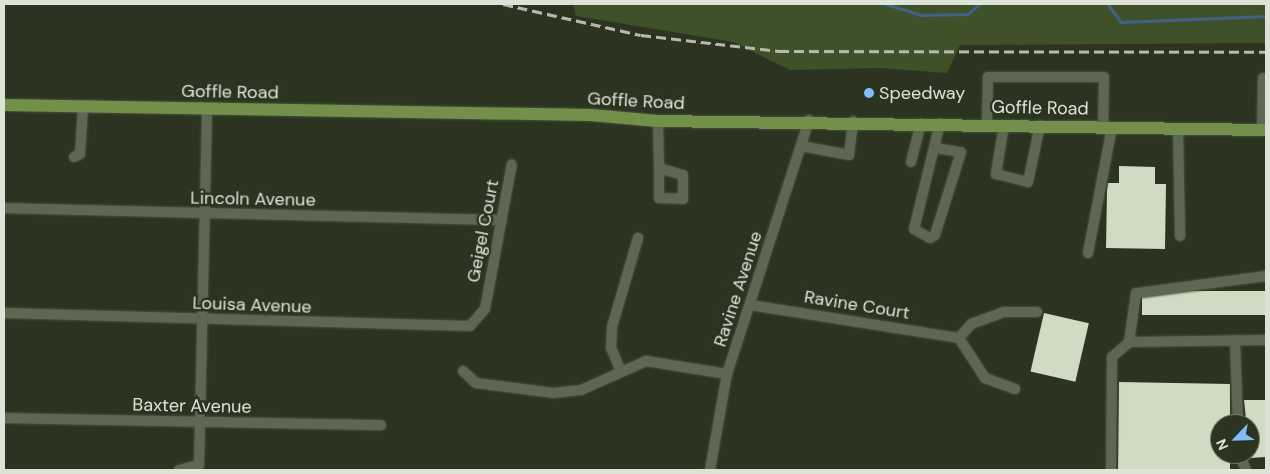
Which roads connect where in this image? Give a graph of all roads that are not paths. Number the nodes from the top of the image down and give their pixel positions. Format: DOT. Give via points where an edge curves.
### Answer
graph roads {
  1 [pos="1263,78"];
  2 [pos="4,105"];
  3 [pos="83,107"];
  4 [pos="207,109"];
  5 [pos="809,120"];
  6 [pos="853,121"];
  7 [pos="658,122"];
  8 [pos="921,123"];
  9 [pos="940,123"];
  10 [pos="987,124"];
  11 [pos="1004,125"];
  12 [pos="1040,126"];
  13 [pos="1108,127"];
  14 [pos="1178,128"];
  15 [pos="1264,130"];
  16 [pos="800,146"];
  17 [pos="935,148"];
  18 [pos="74,156"];
  19 [pos="911,162"];
  20 [pos="512,164"];
  21 [pos="659,168"];
  22 [pos="4,208"];
  23 [pos="204,215"];
  24 [pos="502,220"];
  25 [pos="1180,236"];
  26 [pos="638,238"];
  27 [pos="1088,253"];
  28 [pos="1266,276"];
  29 [pos="486,304"];
  30 [pos="750,305"];
  31 [pos="1036,312"];
  32 [pos="4,313"];
  33 [pos="203,320"];
  34 [pos="959,338"];
  35 [pos="1235,340"];
  36 [pos="1266,340"];
  37 [pos="1129,342"];
  38 [pos="620,369"];
  39 [pos="463,371"];
  40 [pos="728,374"];
  41 [pos="1015,389"];
  42 [pos="1238,414"];
  43 [pos="4,418"];
  44 [pos="202,422"];
  45 [pos="381,425"];
  46 [pos="179,470"];
  47 [pos="710,470"];
  48 [pos="1111,470"];
  1 -- 15 [label="street"];
  2 -- 3 [label="main road, Goffle Road"];
  3 -- 4 [label="main road, Goffle Road"];
  3 -- 18 [label="street" via="80,154"];
  4 -- 7 [label="main road, Goffle Road" via="591,115"];
  4 -- 23 [label="street"];
  5 -- 6 [label="main road, Goffle Road"];
  5 -- 7 [label="main road, Goffle Road"];
  5 -- 16 [label="street, Ravine Avenue"];
  6 -- 8 [label="main road, Goffle Road"];
  6 -- 16 [label="street" via="849,155"];
  7 -- 21 [label="street"];
  8 -- 9 [label="main road, Goffle Road"];
  8 -- 19 [label="street"];
  9 -- 10 [label="main road, Goffle Road"];
  9 -- 17 [label="street"];
  10 -- 11 [label="main road, Goffle Road"];
  10 -- 13 [label="street" via="988,77 1104,77"];
  11 -- 12 [label="main road, Goffle Road"];
  11 -- 12 [label="street" via="996,174 1028,182"];
  12 -- 13 [label="main road, Goffle Road"];
  13 -- 14 [label="main road, Goffle Road"];
  13 -- 27 [label="street"];
  14 -- 15 [label="main road, Goffle Road"];
  14 -- 25 [label="street"];
  16 -- 30 [label="street, Ravine Avenue"];
  17 -- 17 [label="street" via="914,229 930,238 935,235 962,152"];
  20 -- 24 [label="street, Geigel Court"];
  22 -- 23 [label="street, Lincoln Avenue"];
  23 -- 24 [label="street, Lincoln Avenue"];
  23 -- 33 [label="street"];
  24 -- 29 [label="street, Geigel Court"];
  26 -- 38 [label="street" via="612,327 611,348"];
  28 -- 37 [label="street" via="1136,293"];
  29 -- 33 [label="street, Louisa Avenue" via="477,322 462,328"];
  30 -- 34 [label="street, Ravine Court"];
  30 -- 40 [label="street, Ravine Avenue"];
  31 -- 34 [label="street" via="1004,312 971,324"];
  32 -- 33 [label="street, Louisa Avenue"];
  33 -- 44 [label="street"];
  34 -- 41 [label="street" via="985,378"];
  35 -- 36 [label="street"];
  35 -- 37 [label="street"];
  35 -- 42 [label="street"];
  37 -- 48 [label="street" via="1112,357"];
  38 -- 39 [label="street" via="581,390 553,393 476,383"];
  38 -- 40 [label="street" via="659,361"];
  40 -- 47 [label="street, Ravine Avenue"];
  43 -- 44 [label="street, Baxter Avenue"];
  44 -- 45 [label="street, Baxter Avenue"];
  44 -- 46 [label="street" via="199,465"];
}
